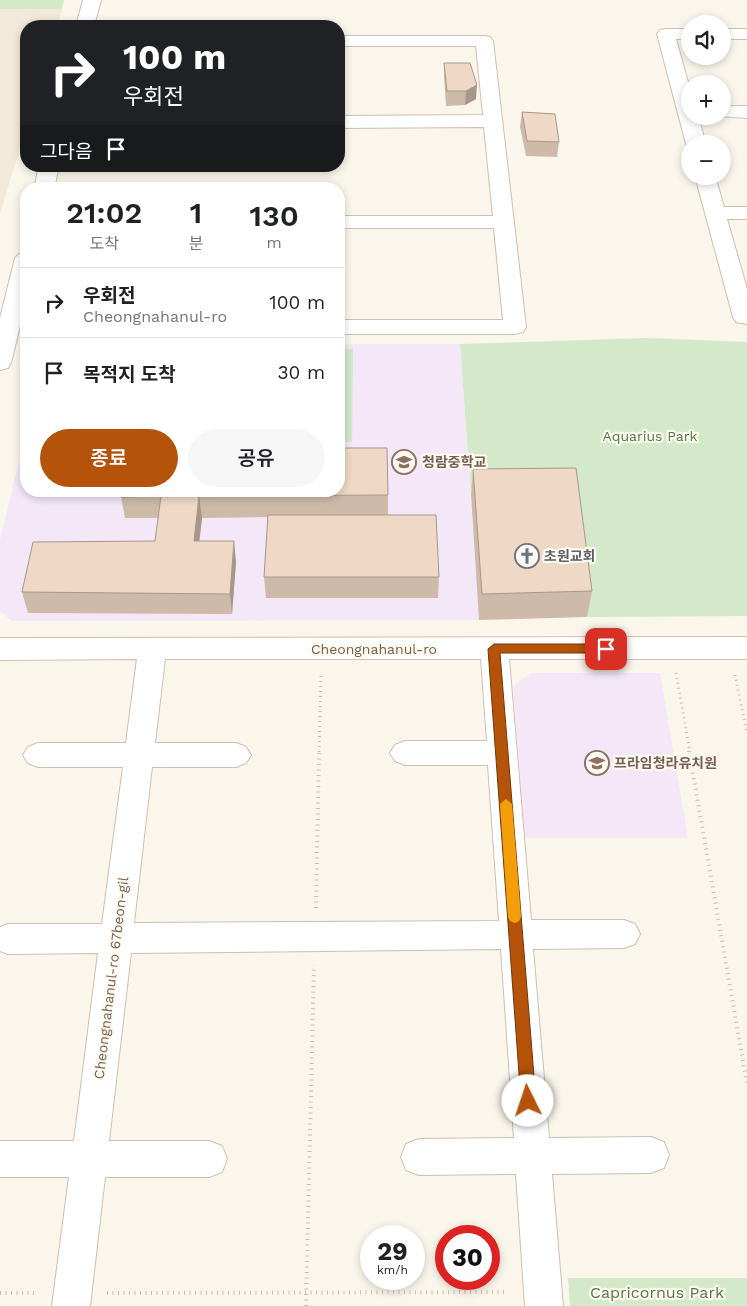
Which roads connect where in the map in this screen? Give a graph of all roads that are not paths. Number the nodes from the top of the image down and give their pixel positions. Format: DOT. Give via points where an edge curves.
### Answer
graph roads {
  1 [pos="92,0"];
  2 [pos="87,20"];
  3 [pos="681,34"];
  4 [pos="731,34"];
  5 [pos="747,34"];
  6 [pos="345,41"];
  7 [pos="681,85"];
  8 [pos="731,112"];
  9 [pos="747,112"];
  10 [pos="493,121"];
  11 [pos="345,122"];
  12 [pos="707,185"];
  13 [pos="715,213"];
  14 [pos="747,213"];
  15 [pos="345,222"];
  16 [pos="504,222"];
  17 [pos="20,305"];
  18 [pos="747,317"];
  19 [pos="17,328"];
  20 [pos="345,328"];
  21 [pos="0,362"];
  22 [pos="747,648"];
  23 [pos="0,649"];
  24 [pos="152,649"];
  25 [pos="494,649"];
  26 [pos="404,753"];
  27 [pos="502,753"];
  28 [pos="38,755"];
  29 [pos="139,755"];
  30 [pos="236,755"];
  31 [pos="624,934"];
  32 [pos="516,935"];
  33 [pos="116,938"];
  34 [pos="8,939"];
  35 [pos="651,1155"];
  36 [pos="533,1156"];
  37 [pos="418,1157"];
  38 [pos="209,1158"];
  39 [pos="0,1159"];
  40 [pos="89,1160"];
  41 [pos="85,1299"];
  42 [pos="543,1299"];
  1 -- 2 [label="street"];
  3 -- 7 [label="street" via="666,34"];
  4 -- 5 [label="street"];
  6 -- 10 [label="street" via="484,41"];
  8 -- 9 [label="street"];
  10 -- 11 [label="street"];
  10 -- 16 [label="street"];
  12 -- 13 [label="street"];
  13 -- 14 [label="street"];
  13 -- 18 [label="street" via="744,317"];
  15 -- 16 [label="street"];
  16 -- 20 [label="street" via="515,327"];
  17 -- 19 [label="street"];
  19 -- 21 [label="street"];
  22 -- 25 [label="street, Cheongnahanul-ro"];
  23 -- 24 [label="street, Cheongnahanul-ro"];
  24 -- 25 [label="street, Cheongnahanul-ro"];
  24 -- 29 [label="street, Cheongnahanul-ro 67beon-gil"];
  25 -- 27 [label="street"];
  26 -- 27 [label="street"];
  27 -- 32 [label="street"];
  28 -- 29 [label="street"];
  29 -- 30 [label="street"];
  29 -- 33 [label="street, Cheongnahanul-ro 67beon-gil"];
  31 -- 32 [label="street"];
  32 -- 33 [label="street"];
  32 -- 36 [label="street"];
  33 -- 34 [label="street"];
  33 -- 40 [label="street, Cheongnahanul-ro 67beon-gil"];
  35 -- 36 [label="street"];
  36 -- 37 [label="street"];
  36 -- 42 [label="street"];
  38 -- 40 [label="street"];
  39 -- 40 [label="street"];
  40 -- 41 [label="street, Cheongnahanul-ro 67beon-gil"];
}
